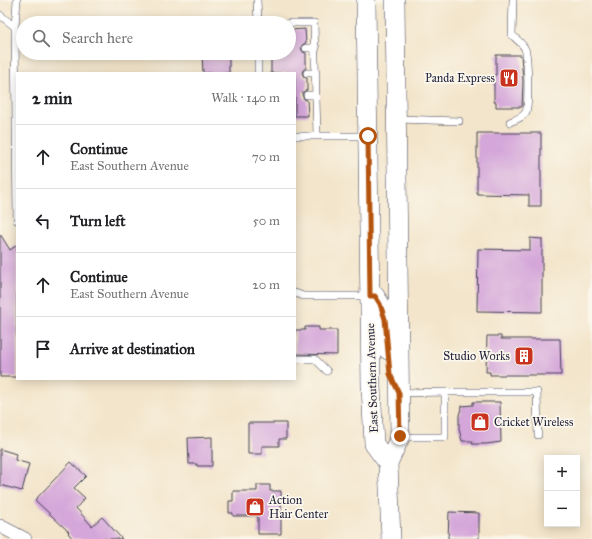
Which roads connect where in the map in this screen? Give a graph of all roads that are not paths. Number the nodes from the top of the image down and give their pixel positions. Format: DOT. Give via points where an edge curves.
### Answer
graph roads {
  1 [pos="17,0"];
  2 [pos="257,0"];
  3 [pos="366,0"];
  4 [pos="395,0"];
  5 [pos="513,0"];
  6 [pos="0,15"];
  7 [pos="16,16"];
  8 [pos="258,16"];
  9 [pos="296,23"];
  10 [pos="16,27"];
  11 [pos="306,48"];
  12 [pos="316,48"];
  13 [pos="16,60"];
  14 [pos="258,60"];
  15 [pos="16,72"];
  16 [pos="258,72"];
  17 [pos="306,73"];
  18 [pos="316,73"];
  19 [pos="307,95"];
  20 [pos="316,95"];
  21 [pos="396,119"];
  22 [pos="459,121"];
  23 [pos="510,122"];
  24 [pos="296,136"];
  25 [pos="317,136"];
  26 [pos="368,136"];
  27 [pos="296,292"];
  28 [pos="370,296"];
  29 [pos="296,359"];
  30 [pos="327,371"];
  31 [pos="445,392"];
  32 [pos="399,393"];
  33 [pos="538,435"];
  34 [pos="400,436"];
  35 [pos="388,462"];
  36 [pos="0,526"];
  37 [pos="25,539"];
  38 [pos="390,539"];
  1 -- 7 [label="lane"];
  2 -- 8 [label="lane"];
  3 -- 26 [label="main road, East Southern Avenue"];
  4 -- 21 [label="main road"];
  5 -- 23 [label="lane" via="512,35 525,47 528,101 527,110 521,118"];
  6 -- 10 [label="lane"];
  9 -- 12 [label="lane" via="314,23"];
  11 -- 12 [label="lane"];
  12 -- 18 [label="lane"];
  13 -- 15 [label="lane"];
  14 -- 16 [label="lane"];
  17 -- 18 [label="lane"];
  18 -- 20 [label="lane"];
  19 -- 20 [label="lane"];
  20 -- 25 [label="lane"];
  21 -- 22 [label="lane"];
  21 -- 32 [label="main road"];
  24 -- 25 [label="lane"];
  25 -- 26 [label="lane"];
  26 -- 28 [label="main road, East Southern Avenue"];
  27 -- 28 [label="lane" via="303,296"];
  28 -- 32 [label="main road" via="375,296 385,319 390,374"];
  28 -- 35 [label="main road, East Southern Avenue" via="374,444"];
  29 -- 30 [label="lane" via="315,359"];
  31 -- 32 [label="lane"];
  31 -- 33 [label="lane" via="537,392"];
  31 -- 34 [label="lane" via="445,436"];
  32 -- 34 [label="main road"];
  34 -- 35 [label="main road"];
  35 -- 38 [label="main road"];
  36 -- 37 [label="street"];
}
